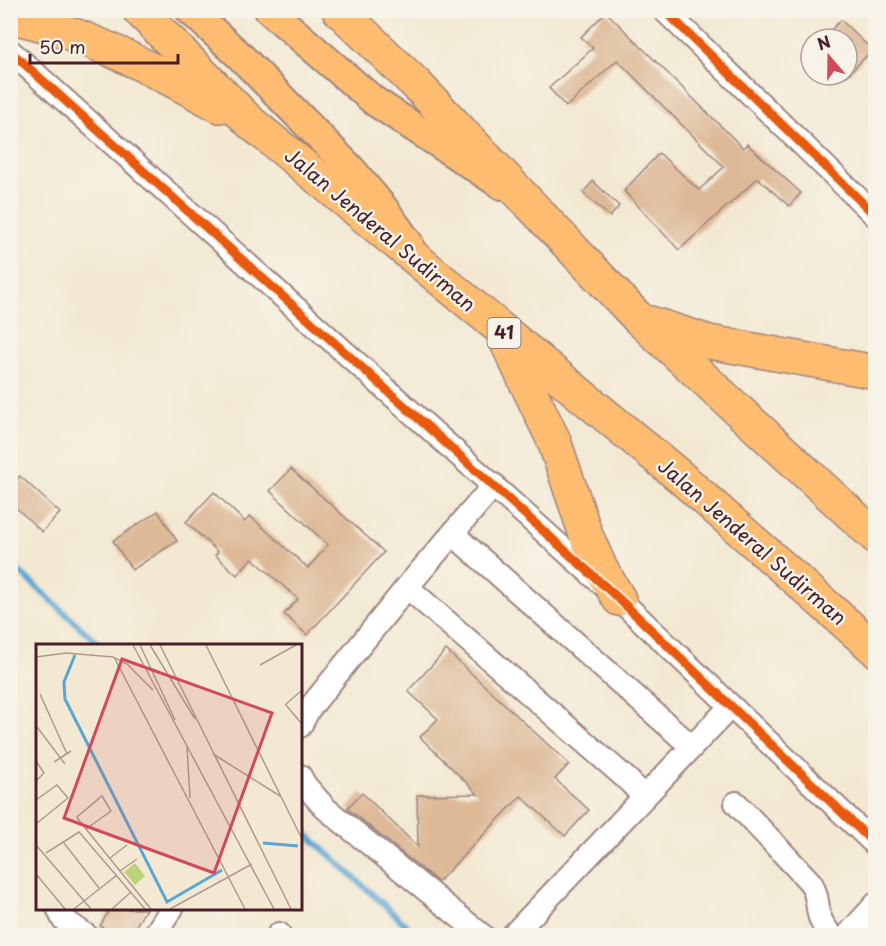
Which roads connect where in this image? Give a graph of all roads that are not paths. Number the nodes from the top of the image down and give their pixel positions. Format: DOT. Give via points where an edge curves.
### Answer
graph roads {
  1 [pos="138,10"];
  2 [pos="190,10"];
  3 [pos="269,10"];
  4 [pos="339,10"];
  5 [pos="663,10"];
  6 [pos="10,17"];
  7 [pos="10,51"];
  8 [pos="250,122"];
  9 [pos="530,204"];
  10 [pos="876,216"];
  11 [pos="426,268"];
  12 [pos="638,318"];
  13 [pos="501,330"];
  14 [pos="876,372"];
  15 [pos="494,485"];
  16 [pos="453,534"];
  17 [pos="876,537"];
  18 [pos="407,587"];
  19 [pos="619,599"];
  20 [pos="876,650"];
  21 [pos="731,706"];
  22 [pos="302,722"];
  23 [pos="692,747"];
  24 [pos="302,780"];
  25 [pos="644,797"];
  26 [pos="736,803"];
  27 [pos="876,845"];
  28 [pos="876,904"];
  29 [pos="58,910"];
  30 [pos="171,910"];
  31 [pos="87,936"];
  32 [pos="154,936"];
  33 [pos="483,936"];
  34 [pos="512,936"];
  35 [pos="832,936"];
  36 [pos="847,936"];
  1 -- 8 [label="highway, Jalan Jenderal Sudirman / 41"];
  2 -- 11 [label="main road" via="351,170"];
  3 -- 9 [label="main road" via="374,101"];
  4 -- 9 [label="highway"];
  5 -- 10 [label="street"];
  6 -- 8 [label="highway" via="33,21 105,47"];
  7 -- 15 [label="street"];
  8 -- 11 [label="highway, Jalan Jenderal Sudirman / 41"];
  9 -- 12 [label="highway"];
  11 -- 13 [label="highway, Jalan Jenderal Sudirman / 41"];
  12 -- 14 [label="highway" via="709,342"];
  12 -- 17 [label="highway"];
  13 -- 19 [label="highway" via="554,441 586,535"];
  13 -- 20 [label="highway, Jalan Jenderal Sudirman / 41" via="678,475"];
  15 -- 16 [label="street"];
  15 -- 19 [label="street"];
  16 -- 18 [label="street"];
  16 -- 23 [label="street"];
  18 -- 22 [label="street"];
  18 -- 25 [label="street"];
  19 -- 21 [label="street"];
  21 -- 23 [label="street"];
  21 -- 27 [label="street"];
  23 -- 25 [label="street"];
  24 -- 33 [label="street" via="325,808"];
  25 -- 34 [label="street"];
  26 -- 35 [label="street" via="811,883 820,921"];
  28 -- 36 [label="street"];
  29 -- 31 [label="street" via="63,919"];
  30 -- 32 [label="street"];
}
